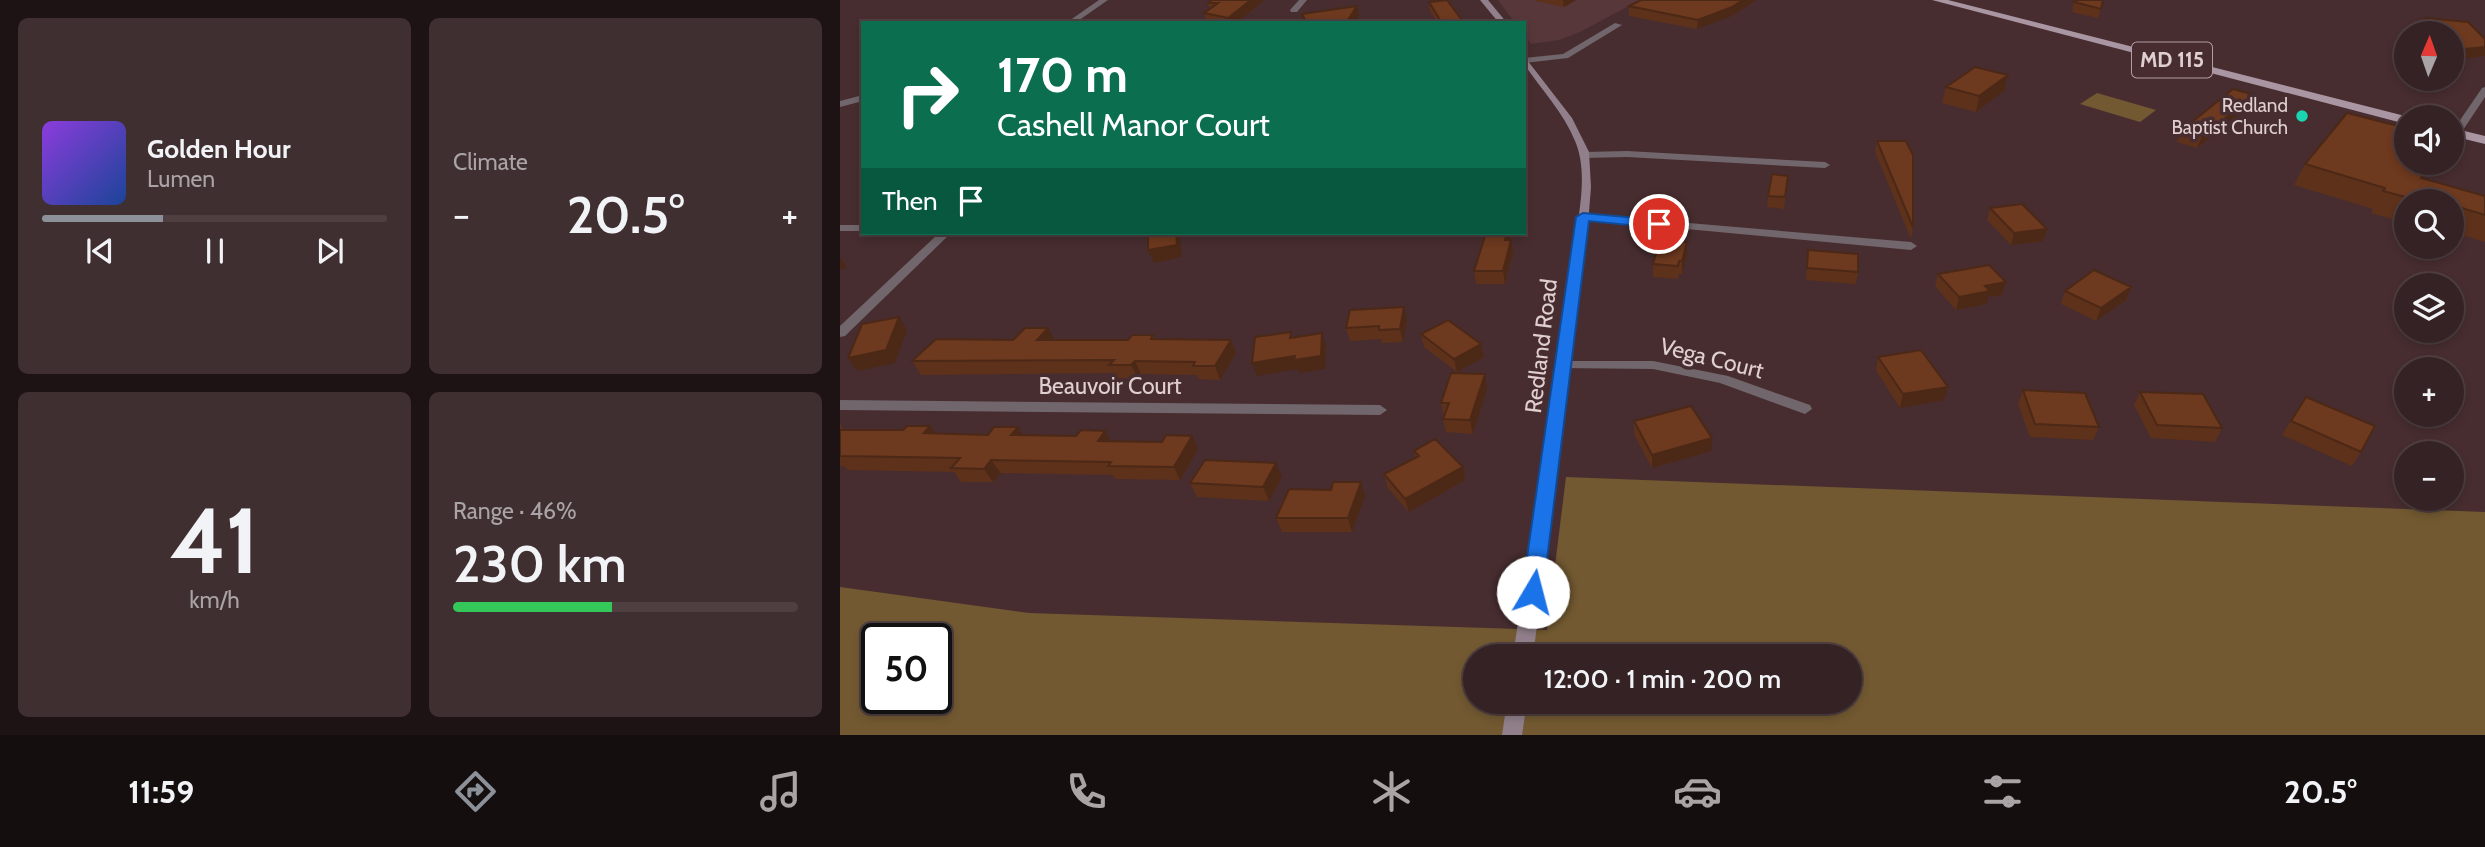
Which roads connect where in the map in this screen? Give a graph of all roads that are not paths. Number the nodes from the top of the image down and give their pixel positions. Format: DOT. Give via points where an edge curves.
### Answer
graph roads {
  1 [pos="1104,0"];
  2 [pos="1303,0"];
  3 [pos="1484,0"];
  4 [pos="1937,0"];
  5 [pos="1294,10"];
  6 [pos="1073,21"];
  7 [pos="1501,21"];
  8 [pos="1618,25"];
  9 [pos="1526,60"];
  10 [pos="1526,61"];
  11 [pos="2485,90"];
  12 [pos="861,99"];
  13 [pos="840,104"];
  14 [pos="2394,117"];
  15 [pos="2464,118"];
  16 [pos="2464,135"];
  17 [pos="2485,140"];
  18 [pos="1584,155"];
  19 [pos="1825,164"];
  20 [pos="1583,217"];
  21 [pos="840,228"];
  22 [pos="861,228"];
  23 [pos="943,235"];
  24 [pos="1911,246"];
  25 [pos="840,333"];
  26 [pos="1564,365"];
  27 [pos="840,405"];
  28 [pos="1805,409"];
  29 [pos="1380,410"];
  30 [pos="1526,644"];
  31 [pos="1515,714"];
  32 [pos="1512,735"];
  1 -- 6 [label="street"];
  2 -- 5 [label="street"];
  3 -- 7 [label="main road"];
  4 -- 14 [label="main road, MD 115"];
  8 -- 9 [label="street" via="1564,56"];
  10 -- 18 [label="main road, Redland Road" via="1566,117"];
  11 -- 15 [label="street"];
  12 -- 13 [label="street"];
  16 -- 17 [label="main road"];
  18 -- 19 [label="street"];
  18 -- 20 [label="main road, Redland Road"];
  20 -- 24 [label="street"];
  20 -- 26 [label="main road, Redland Road"];
  21 -- 22 [label="street"];
  23 -- 25 [label="street"];
  26 -- 28 [label="street, Vega Court" via="1653,365 1723,379"];
  26 -- 30 [label="main road, Redland Road"];
  27 -- 29 [label="street, Beauvoir Court"];
  31 -- 32 [label="main road"];
}
